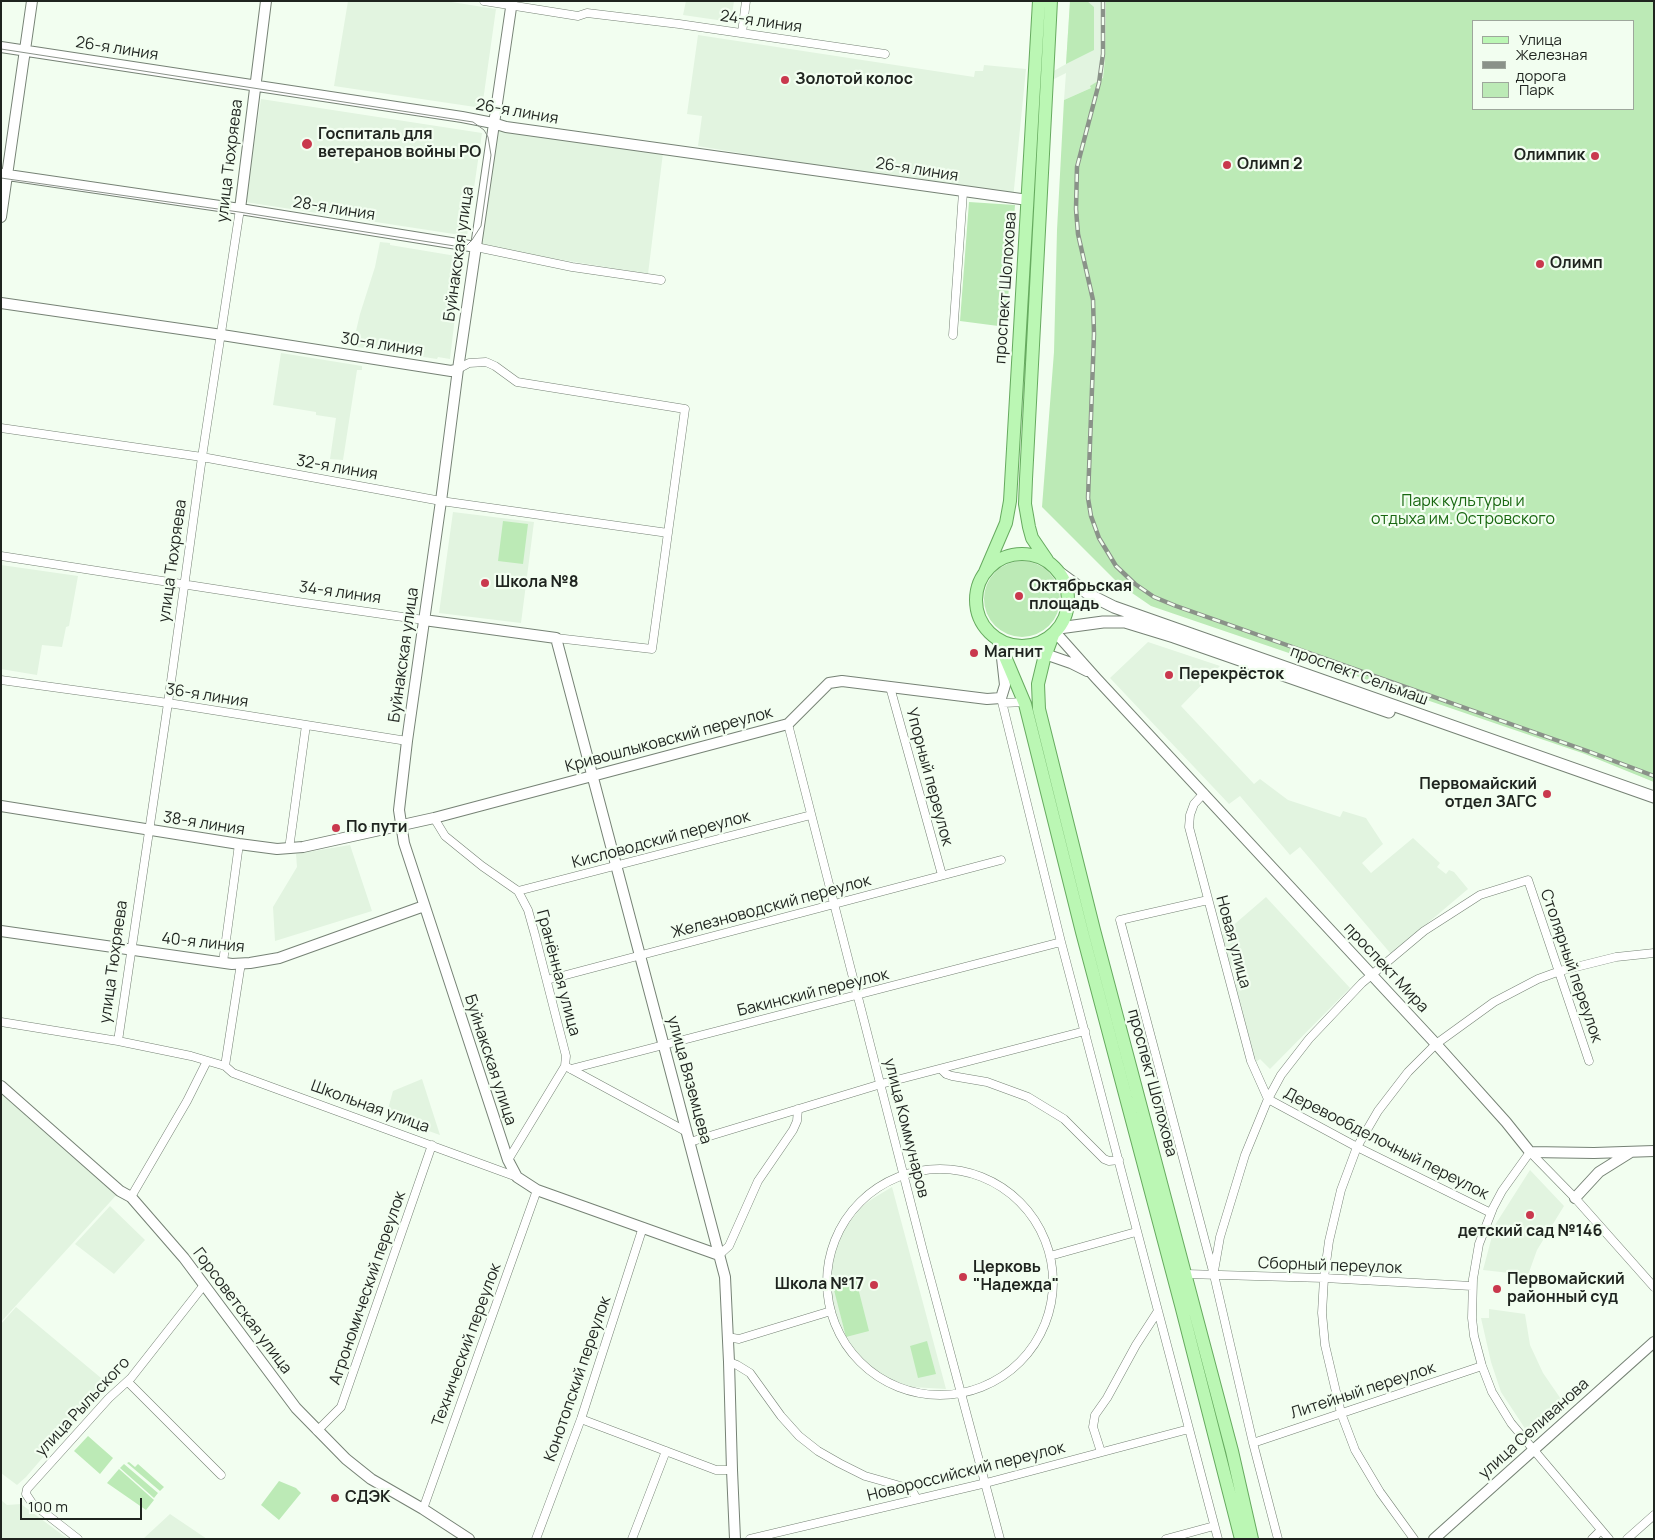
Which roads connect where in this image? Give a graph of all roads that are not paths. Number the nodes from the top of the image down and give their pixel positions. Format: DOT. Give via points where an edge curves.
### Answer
graph roads {
  1 [pos="32,1"];
  2 [pos="266,1"];
  3 [pos="484,1"];
  4 [pos="746,1"];
  5 [pos="1039,1"];
  6 [pos="1051,1"];
  7 [pos="511,4"];
  8 [pos="742,33"];
  9 [pos="1,47"];
  10 [pos="25,50"];
  11 [pos="885,54"];
  12 [pos="254,85"];
  13 [pos="493,123"];
  14 [pos="4,175"];
  15 [pos="963,192"];
  16 [pos="1028,200"];
  17 [pos="240,209"];
  18 [pos="1,217"];
  19 [pos="476,247"];
  20 [pos="661,280"];
  21 [pos="1,303"];
  22 [pos="222,335"];
  23 [pos="953,335"];
  24 [pos="458,369"];
  25 [pos="1,428"];
  26 [pos="202,458"];
  27 [pos="441,501"];
  28 [pos="668,534"];
  29 [pos="1,556"];
  30 [pos="1046,560"];
  31 [pos="984,572"];
  32 [pos="1060,573"];
  33 [pos="186,584"];
  34 [pos="424,620"];
  35 [pos="1056,632"];
  36 [pos="556,638"];
  37 [pos="1001,645"];
  38 [pos="1022,646"];
  39 [pos="1046,653"];
  40 [pos="1092,674"];
  41 [pos="1,680"];
  42 [pos="890,687"];
  43 [pos="1002,701"];
  44 [pos="1025,702"];
  45 [pos="168,703"];
  46 [pos="788,724"];
  47 [pos="306,725"];
  48 [pos="407,741"];
  49 [pos="592,775"];
  50 [pos="1204,793"];
  51 [pos="1654,797"];
  52 [pos="1654,804"];
  53 [pos="1,806"];
  54 [pos="811,814"];
  55 [pos="434,818"];
  56 [pos="402,825"];
  57 [pos="149,830"];
  58 [pos="239,844"];
  59 [pos="289,849"];
  60 [pos="1001,860"];
  61 [pos="618,866"];
  62 [pos="942,875"];
  63 [pos="518,892"];
  64 [pos="1208,900"];
  65 [pos="834,904"];
  66 [pos="424,906"];
  67 [pos="1,931"];
  68 [pos="1061,942"];
  69 [pos="131,950"];
  70 [pos="1654,953"];
  71 [pos="640,956"];
  72 [pos="222,962"];
  73 [pos="241,963"];
  74 [pos="1560,971"];
  75 [pos="1372,974"];
  76 [pos="547,980"];
  77 [pos="858,996"];
  78 [pos="1,1022"];
  79 [pos="1085,1031"];
  80 [pos="118,1041"];
  81 [pos="664,1044"];
  82 [pos="1436,1044"];
  83 [pos="207,1061"];
  84 [pos="1589,1061"];
  85 [pos="225,1066"];
  86 [pos="568,1068"];
  87 [pos="941,1069"];
  88 [pos="881,1084"];
  89 [pos="1,1086"];
  90 [pos="1268,1099"];
  91 [pos="798,1109"];
  92 [pos="689,1137"];
  93 [pos="432,1146"];
  94 [pos="1357,1147"];
  95 [pos="1654,1151"];
  96 [pos="1530,1152"];
  97 [pos="1631,1152"];
  98 [pos="1594,1153"];
  99 [pos="508,1160"];
  100 [pos="1119,1160"];
  101 [pos="1599,1172"];
  102 [pos="904,1175"];
  103 [pos="517,1177"];
  104 [pos="536,1190"];
  105 [pos="131,1197"];
  106 [pos="1575,1198"];
  107 [pos="1491,1213"];
  108 [pos="643,1226"];
  109 [pos="1136,1232"];
  110 [pos="719,1255"];
  111 [pos="1050,1256"];
  112 [pos="1186,1274"];
  113 [pos="1214,1275"];
  114 [pos="1324,1278"];
  115 [pos="204,1286"];
  116 [pos="1472,1286"];
  117 [pos="1654,1287"];
  118 [pos="830,1311"];
  119 [pos="1158,1311"];
  120 [pos="727,1337"];
  121 [pos="1654,1342"];
  122 [pos="729,1362"];
  123 [pos="1482,1366"];
  124 [pos="128,1382"];
  125 [pos="961,1393"];
  126 [pos="1341,1413"];
  127 [pos="580,1419"];
  128 [pos="1189,1429"];
  129 [pos="317,1431"];
  130 [pos="1253,1443"];
  131 [pos="1533,1450"];
  132 [pos="666,1451"];
  133 [pos="1101,1452"];
  134 [pos="732,1470"];
  135 [pos="221,1475"];
  136 [pos="986,1483"];
  137 [pos="917,1499"];
  138 [pos="422,1509"];
  139 [pos="1654,1515"];
  140 [pos="1214,1526"];
  141 [pos="1601,1530"];
  142 [pos="78,1539"];
  143 [pos="469,1539"];
  144 [pos="536,1539"];
  145 [pos="632,1539"];
  146 [pos="735,1539"];
  147 [pos="750,1539"];
  148 [pos="1000,1539"];
  149 [pos="1166,1539"];
  150 [pos="1218,1539"];
  151 [pos="1241,1539"];
  152 [pos="1252,1539"];
  153 [pos="1278,1539"];
  154 [pos="1414,1539"];
  155 [pos="1434,1539"];
  156 [pos="1592,1539"];
  157 [pos="1609,1539"];
  158 [pos="1627,1539"];
  1 -- 10 [label="street"];
  2 -- 12 [label="street, улица Тюхряева"];
  3 -- 7 [label="street, 24-я линия"];
  4 -- 8 [label="street"];
  5 -- 16 [label="main road, проспект Шолохова"];
  6 -- 30 [label="main road, проспект Шолохова" via="1026,479 1029,527"];
  7 -- 8 [label="street, 24-я линия" via="578,16 587,14"];
  7 -- 13 [label="street, Буйнакская улица"];
  8 -- 11 [label="street, 24-я линия"];
  9 -- 10 [label="street, 26-я линия"];
  10 -- 12 [label="street, 26-я линия"];
  10 -- 14 [label="street"];
  12 -- 13 [label="street, 26-я линия"];
  12 -- 17 [label="street, улица Тюхряева"];
  13 -- 15 [label="street, 26-я линия"];
  13 -- 19 [label="street, Буйнакская улица"];
  14 -- 17 [label="street, 28-я линия"];
  14 -- 18 [label="street"];
  15 -- 16 [label="street, 26-я линия"];
  15 -- 23 [label="street"];
  16 -- 31 [label="main road, проспект Шолохова" via="1010,501 1006,523"];
  17 -- 19 [label="street, 28-я линия"];
  17 -- 22 [label="street, улица Тюхряева"];
  19 -- 20 [label="street, 28-я линия" via="572,267"];
  19 -- 24 [label="street, Буйнакская улица"];
  21 -- 22 [label="street, 30-я линия"];
  22 -- 24 [label="street, 30-я линия" via="450,371"];
  22 -- 26 [label="street, улица Тюхряева"];
  24 -- 27 [label="street, Буйнакская улица"];
  24 -- 28 [label="street, 30-я линия" via="470,363 486,362 517,382 685,409"];
  25 -- 26 [label="street, 32-я линия"];
  26 -- 27 [label="street, 32-я линия"];
  26 -- 33 [label="street, улица Тюхряева"];
  27 -- 28 [label="street, 32-я линия"];
  27 -- 34 [label="street, Буйнакская улица"];
  28 -- 36 [label="street, 34-я линия" via="652,649"];
  29 -- 33 [label="street, 34-я линия"];
  30 -- 31 [label="main road" via="1034,554 1015,554 1000,559"];
  30 -- 32 [label="main road"];
  31 -- 37 [label="main road" via="978,585 976,606 982,623"];
  32 -- 35 [label="main road" via="1067,587 1069,602"];
  32 -- 51 [label="main road, проспект Сельмаш" via="1090,595 1114,607"];
  33 -- 34 [label="street, 34-я линия"];
  33 -- 45 [label="street, улица Тюхряева"];
  34 -- 36 [label="street, 34-я линия"];
  34 -- 48 [label="street, Буйнакская улица"];
  35 -- 38 [label="main road" via="1038,643"];
  35 -- 39 [label="main road, проспект Шолохова"];
  35 -- 40 [label="street, проспект Мира"];
  35 -- 52 [label="main road, проспект Сельмаш" via="1115,620 1135,624"];
  36 -- 49 [label="street, улица Вяземцева"];
  37 -- 38 [label="main road"];
  37 -- 43 [label="street" via="1005,685"];
  37 -- 44 [label="main road, проспект Шолохова"];
  38 -- 39 [label="street, проспект Мира"];
  39 -- 40 [label="street, проспект Мира"];
  39 -- 112 [label="main road, проспект Шолохова" via="1038,684 1039,709"];
  40 -- 50 [label="street, проспект Мира"];
  41 -- 45 [label="street, 36-я линия"];
  42 -- 43 [label="street, Кривошлыковский переулок"];
  42 -- 46 [label="street, Кривошлыковский переулок" via="842,681 829,683"];
  42 -- 62 [label="street, Упорный переулок"];
  43 -- 44 [label="street"];
  43 -- 68 [label="street"];
  44 -- 151 [label="main road, проспект Шолохова"];
  45 -- 47 [label="street, 36-я линия"];
  45 -- 57 [label="street, улица Тюхряева"];
  46 -- 49 [label="street, Кривошлыковский переулок"];
  46 -- 54 [label="street, улица Коммунаров"];
  47 -- 48 [label="street, 36-я линия"];
  47 -- 59 [label="street"];
  48 -- 56 [label="street, Буйнакская улица" via="399,810"];
  49 -- 55 [label="street, Кривошлыковский переулок"];
  49 -- 61 [label="street, улица Вяземцева"];
  50 -- 64 [label="street, Новая улица" via="1194,804 1189,827"];
  50 -- 75 [label="street, проспект Мира"];
  53 -- 57 [label="street, 38-я линия"];
  54 -- 61 [label="street, Кисловодский переулок"];
  54 -- 65 [label="street, улица Коммунаров"];
  55 -- 56 [label="street, Кривошлыковский переулок"];
  55 -- 63 [label="street, Гранённая улица" via="445,836"];
  56 -- 59 [label="street, 38-я линия"];
  56 -- 66 [label="street, Буйнакская улица" via="404,843"];
  57 -- 58 [label="street, 38-я линия"];
  57 -- 69 [label="street, улица Тюхряева"];
  58 -- 59 [label="street, 38-я линия"];
  58 -- 72 [label="street"];
  60 -- 62 [label="street, Железноводский переулок"];
  61 -- 63 [label="street, Кисловодский переулок"];
  61 -- 71 [label="street, улица Вяземцева"];
  62 -- 65 [label="street, Железноводский переулок"];
  63 -- 76 [label="street, Гранённая улица" via="528,910"];
  64 -- 90 [label="street, Новая улица" via="1251,1061"];
  64 -- 113 [label="street" via="1120,920"];
  65 -- 71 [label="street, Железноводский переулок"];
  65 -- 77 [label="street, улица Коммунаров"];
  66 -- 73 [label="street, 40-я линия" via="280,958"];
  66 -- 99 [label="street, Буйнакская улица"];
  67 -- 69 [label="street, 40-я линия"];
  68 -- 77 [label="street, Бакинский переулок"];
  68 -- 79 [label="street"];
  69 -- 72 [label="street, 40-я линия"];
  69 -- 80 [label="street, улица Тюхряева"];
  70 -- 74 [label="street" via="1616,957"];
  71 -- 76 [label="street, Железноводский переулок"];
  71 -- 81 [label="street, улица Вяземцева"];
  72 -- 73 [label="street, 40-я линия"];
  73 -- 85 [label="street"];
  74 -- 75 [label="street, Столярный переулок" via="1528,880 1480,895 1424,931"];
  74 -- 82 [label="street" via="1494,1002"];
  74 -- 84 [label="street, Столярный переулок"];
  75 -- 82 [label="street, проспект Мира"];
  75 -- 90 [label="street" via="1309,1039"];
  76 -- 86 [label="street, Гранённая улица"];
  77 -- 81 [label="street, Бакинский переулок"];
  77 -- 88 [label="street, улица Коммунаров"];
  78 -- 80 [label="street, Школьная улица"];
  79 -- 87 [label="street"];
  79 -- 100 [label="street"];
  80 -- 83 [label="street, Школьная улица"];
  81 -- 86 [label="street, Бакинский переулок"];
  81 -- 92 [label="street, улица Вяземцева"];
  82 -- 94 [label="street" via="1394,1090"];
  82 -- 96 [label="street, проспект Мира"];
  83 -- 85 [label="street, Школьная улица"];
  83 -- 105 [label="street"];
  85 -- 93 [label="street, Школьная улица" via="233,1073"];
  86 -- 92 [label="street"];
  86 -- 99 [label="street"];
  87 -- 88 [label="street"];
  87 -- 100 [label="street" via="946,1074 987,1082 1028,1097 1064,1119 1104,1158"];
  88 -- 91 [label="street"];
  88 -- 102 [label="street, улица Коммунаров"];
  89 -- 105 [label="street, Горсоветская улица" via="120,1191"];
  90 -- 94 [label="street, Деревообделочный переулок"];
  90 -- 113 [label="street" via="1233,1193 1220,1237"];
  91 -- 92 [label="street"];
  91 -- 110 [label="street" via="793,1130 758,1181 729,1246"];
  92 -- 110 [label="street, улица Вяземцева"];
  93 -- 103 [label="street, Школьная улица"];
  93 -- 129 [label="street, Агрономический переулок" via="341,1407"];
  94 -- 107 [label="street, Деревообделочный переулок"];
  94 -- 114 [label="street" via="1333,1217"];
  95 -- 97 [label="street"];
  96 -- 98 [label="street"];
  96 -- 106 [label="street, проспект Мира"];
  96 -- 107 [label="street"];
  97 -- 98 [label="street"];
  97 -- 101 [label="street"];
  98 -- 101 [label="street"];
  99 -- 103 [label="street, Буйнакская улица"];
  100 -- 109 [label="street"];
  101 -- 106 [label="street"];
  102 -- 111 [label="street" via="949,1169 967,1172 995,1184 1021,1204 1036,1222"];
  102 -- 118 [label="street" via="867,1196 840,1229 827,1274"];
  102 -- 125 [label="street, улица Коммунаров"];
  103 -- 104 [label="street, Школьная улица"];
  104 -- 108 [label="street, Школьная улица"];
  104 -- 138 [label="street, Технический переулок"];
  105 -- 115 [label="street, Горсоветская улица"];
  106 -- 117 [label="street, проспект Мира"];
  107 -- 116 [label="street" via="1479,1244"];
  108 -- 110 [label="street, Школьная улица"];
  108 -- 127 [label="street, Конотопский переулок"];
  109 -- 111 [label="street"];
  109 -- 119 [label="street"];
  110 -- 120 [label="street, улица Вяземцева" via="725,1277"];
  111 -- 125 [label="street" via="1052,1299 1035,1343 1021,1361 1001,1377 983,1387"];
  112 -- 113 [label="street, Сборный переулок"];
  112 -- 152 [label="main road, проспект Шолохова"];
  113 -- 114 [label="street, Сборный переулок"];
  113 -- 130 [label="street"];
  114 -- 116 [label="street, Сборный переулок"];
  114 -- 126 [label="street" via="1322,1313 1325,1345"];
  115 -- 124 [label="street, улица Рыльского"];
  115 -- 129 [label="street, Горсоветская улица"];
  116 -- 123 [label="street" via="1474,1336"];
  118 -- 120 [label="street" via="739,1338"];
  118 -- 125 [label="street" via="849,1350 867,1369 892,1385 923,1394"];
  119 -- 128 [label="street"];
  119 -- 133 [label="street" via="1095,1415 1093,1427"];
  120 -- 122 [label="street, улица Вяземцева"];
  121 -- 131 [label="street, улица Селиванова"];
  122 -- 134 [label="street, улица Вяземцева"];
  122 -- 137 [label="street" via="750,1373 780,1416 818,1451 865,1476 911,1489"];
  123 -- 126 [label="street, Литейный переулок"];
  123 -- 131 [label="street" via="1500,1406"];
  124 -- 135 [label="street"];
  124 -- 142 [label="street, улица Рыльского" via="109,1398 30,1484 26,1494"];
  125 -- 136 [label="street, улица Коммунаров"];
  126 -- 130 [label="street, Литейный переулок"];
  126 -- 154 [label="street" via="1355,1450"];
  127 -- 132 [label="street"];
  127 -- 144 [label="street, Конотопский переулок"];
  128 -- 133 [label="street, Новороссийский переулок"];
  128 -- 140 [label="street"];
  129 -- 138 [label="street, Горсоветская улица" via="371,1479"];
  130 -- 153 [label="street"];
  131 -- 141 [label="street"];
  131 -- 155 [label="street, улица Селиванова"];
  132 -- 134 [label="street" via="716,1470"];
  132 -- 145 [label="street"];
  133 -- 136 [label="street, Новороссийский переулок"];
  134 -- 146 [label="street, улица Вяземцева"];
  136 -- 137 [label="street, Новороссийский переулок"];
  136 -- 148 [label="street, улица Коммунаров"];
  137 -- 147 [label="street, Новороссийский переулок"];
  138 -- 143 [label="street, Горсоветская улица"];
  139 -- 158 [label="street"];
  140 -- 149 [label="street"];
  140 -- 150 [label="street"];
  141 -- 156 [label="street"];
  141 -- 157 [label="street"];
}
